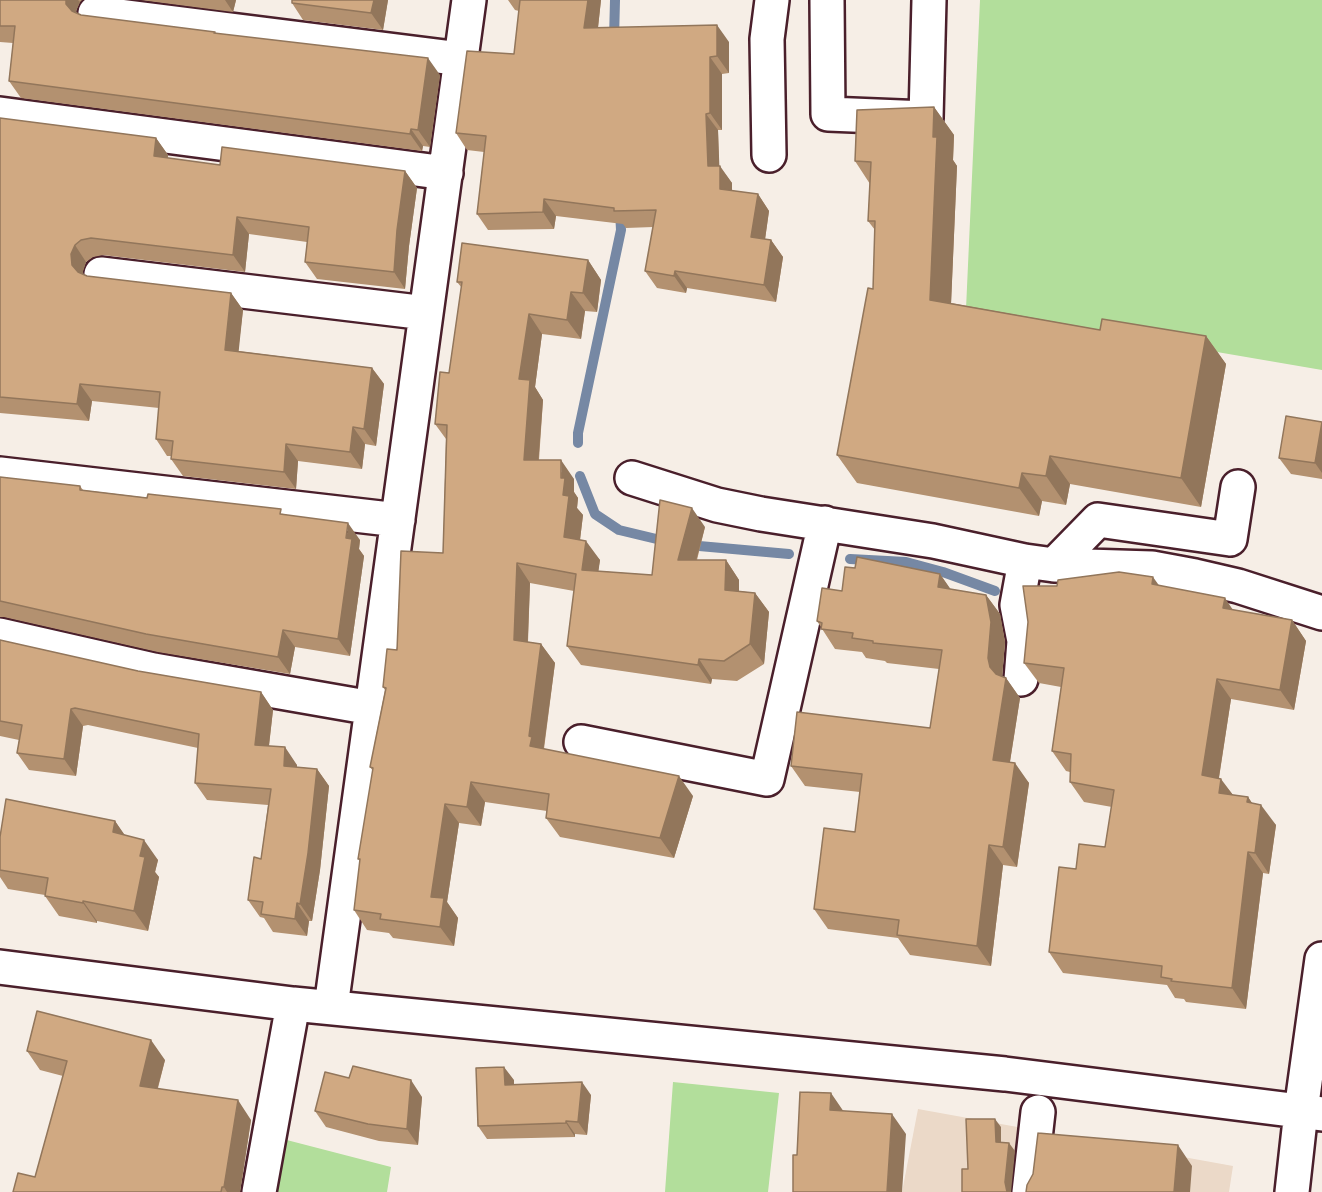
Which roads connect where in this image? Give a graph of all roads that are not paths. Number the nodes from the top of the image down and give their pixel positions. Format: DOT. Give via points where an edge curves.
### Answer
graph roads {
  1 [pos="469,0"];
  2 [pos="772,0"];
  3 [pos="827,0"];
  4 [pos="929,0"];
  5 [pos="95,13"];
  6 [pos="461,58"];
  7 [pos="0,114"];
  8 [pos="769,155"];
  9 [pos="446,173"];
  10 [pos="101,274"];
  11 [pos="426,313"];
  12 [pos="0,474"];
  13 [pos="632,478"];
  14 [pos="1238,487"];
  15 [pos="398,520"];
  16 [pos="825,524"];
  17 [pos="1039,563"];
  18 [pos="1322,613"];
  19 [pos="0,635"];
  20 [pos="1021,679"];
  21 [pos="372,708"];
  22 [pos="580,742"];
  23 [pos="1322,959"];
  24 [pos="0,968"];
  25 [pos="293,1004"];
  26 [pos="331,1007"];
  27 [pos="1038,1112"];
  28 [pos="1311,1112"];
  29 [pos="259,1192"];
  30 [pos="1029,1192"];
  31 [pos="1292,1192"];
  1 -- 6 [label="street"];
  2 -- 8 [label="street" via="767,39"];
  3 -- 4 [label="street" via="828,114 926,118"];
  5 -- 6 [label="street"];
  6 -- 9 [label="street"];
  7 -- 9 [label="street"];
  9 -- 11 [label="street"];
  10 -- 11 [label="street"];
  11 -- 15 [label="street"];
  12 -- 15 [label="street"];
  13 -- 16 [label="street" via="717,505"];
  14 -- 17 [label="street" via="1230,539 1098,520"];
  15 -- 21 [label="street"];
  16 -- 17 [label="street"];
  16 -- 22 [label="street" via="767,779"];
  17 -- 18 [label="street" via="1152,568 1238,586"];
  17 -- 20 [label="street" via="1017,605 1024,641"];
  19 -- 21 [label="street" via="154,670"];
  21 -- 26 [label="street"];
  23 -- 28 [label="street"];
  24 -- 25 [label="street"];
  25 -- 26 [label="street"];
  25 -- 29 [label="street"];
  26 -- 28 [label="street" via="1005,1074"];
  27 -- 30 [label="street"];
  28 -- 31 [label="street"];
}
